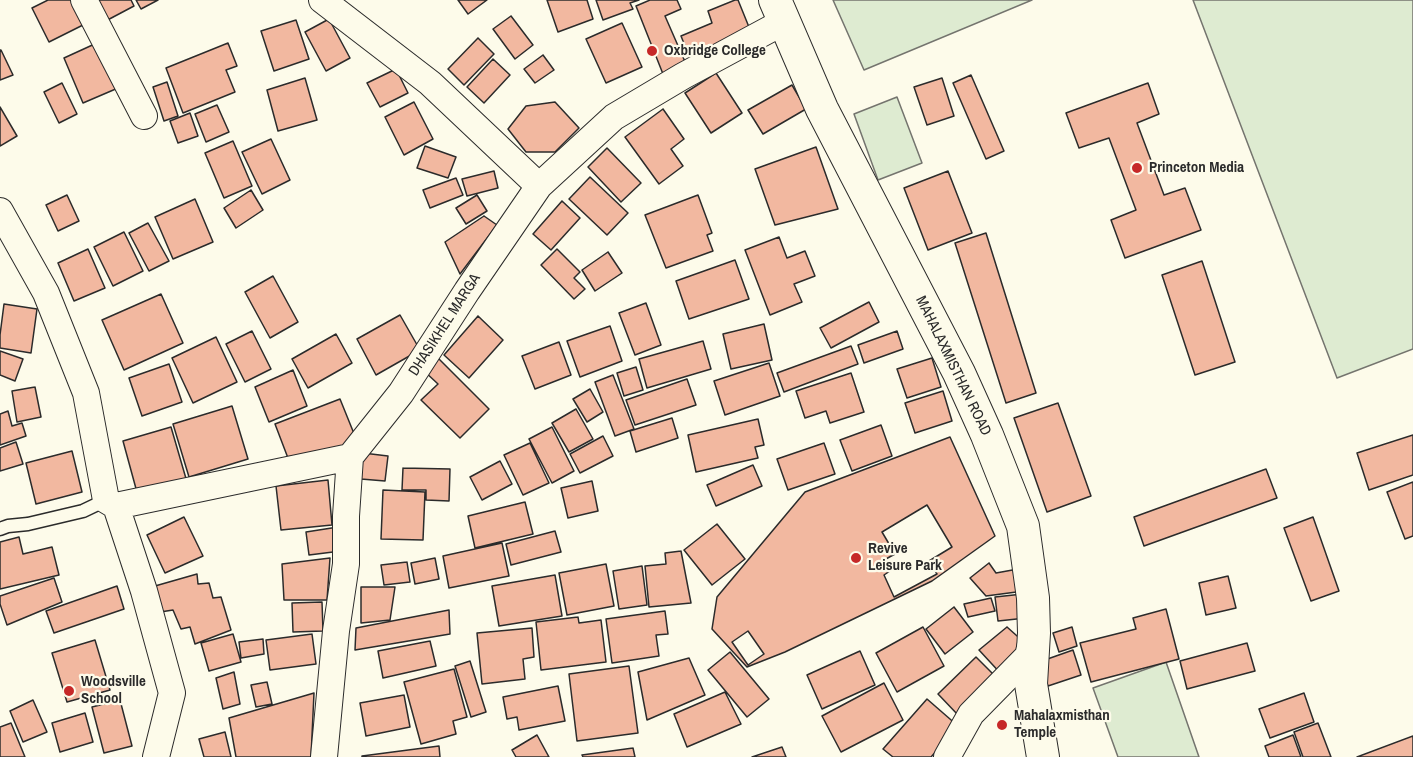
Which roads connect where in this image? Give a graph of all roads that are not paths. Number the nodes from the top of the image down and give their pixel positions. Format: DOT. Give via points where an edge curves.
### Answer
graph roads {
  1 [pos="84,0"];
  2 [pos="322,0"];
  3 [pos="780,10"];
  4 [pos="144,116"];
  5 [pos="540,186"];
  6 [pos="0,211"];
  7 [pos="350,457"];
  8 [pos="111,503"];
  9 [pos="0,529"];
  10 [pos="1034,633"];
  11 [pos="156,757"];
  12 [pos="324,757"];
  13 [pos="947,757"];
  14 [pos="1043,757"];
  1 -- 4 [label="street"];
  2 -- 5 [label="street" via="430,83"];
  3 -- 5 [label="street, DHASIKHEL MARGA" via="614,117"];
  3 -- 10 [label="street, MAHALAXMISTHAN ROAD" via="822,109 959,373 987,435 1023,526"];
  5 -- 7 [label="street, DHASIKHEL MARGA" via="401,393"];
  6 -- 8 [label="street" via="46,293 87,393"];
  7 -- 8 [label="street"];
  7 -- 12 [label="street" via="346,564"];
  8 -- 9 [label="lane"];
  8 -- 11 [label="street" via="144,591 172,693"];
  10 -- 13 [label="street" via="1028,656 971,714"];
  10 -- 14 [label="street, MAHALAXMISTHAN ROAD" via="1031,684"];
}
